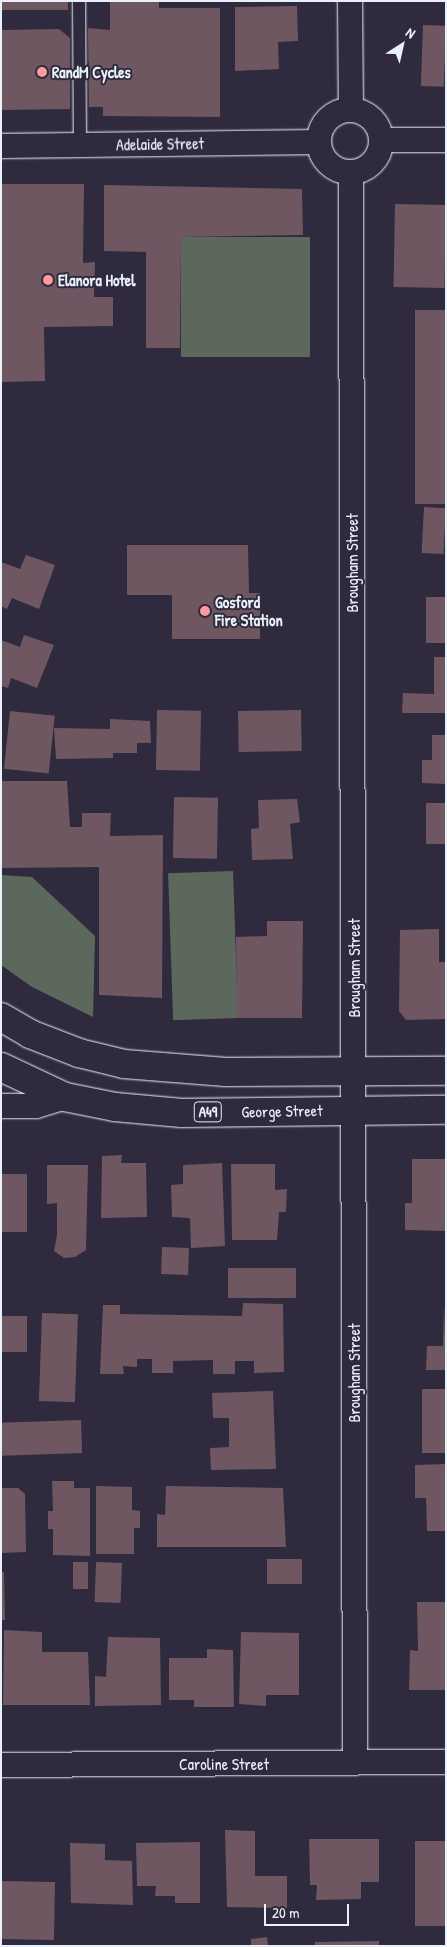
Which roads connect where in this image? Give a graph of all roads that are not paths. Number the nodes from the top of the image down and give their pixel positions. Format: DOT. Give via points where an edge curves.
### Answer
graph roads {
  1 [pos="79,1"];
  2 [pos="350,1"];
  3 [pos="351,110"];
  4 [pos="382,140"];
  5 [pos="446,140"];
  6 [pos="319,142"];
  7 [pos="80,145"];
  8 [pos="1,146"];
  9 [pos="351,173"];
  10 [pos="1,1017"];
  11 [pos="1,1067"];
  12 [pos="354,1069"];
  13 [pos="446,1071"];
  14 [pos="65,1097"];
  15 [pos="1,1106"];
  16 [pos="352,1110"];
  17 [pos="446,1110"];
  18 [pos="446,1762"];
  19 [pos="356,1764"];
  20 [pos="1,1765"];
  1 -- 7 [label="lane"];
  2 -- 3 [label="street"];
  3 -- 4 [label="street" via="369,116 376,123"];
  3 -- 6 [label="street" via="332,116 320,132"];
  4 -- 5 [label="street"];
  4 -- 9 [label="street" via="381,150 370,166"];
  6 -- 7 [label="street, Adelaide Street"];
  6 -- 9 [label="street" via="325,160 341,171"];
  7 -- 8 [label="street, Adelaide Street"];
  9 -- 12 [label="street, Brougham Street"];
  10 -- 12 [label="highway" via="30,1034 124,1064 179,1070"];
  11 -- 14 [label="highway, A49"];
  12 -- 13 [label="highway"];
  12 -- 16 [label="street, Brougham Street"];
  14 -- 15 [label="street, George Street" via="36,1106"];
  14 -- 16 [label="highway, George Street / A49" via="115,1107 182,1113"];
  16 -- 17 [label="highway, George Street / A49"];
  16 -- 19 [label="street, Brougham Street"];
  18 -- 19 [label="street, Caroline Street"];
  19 -- 20 [label="street, Caroline Street"];
}
